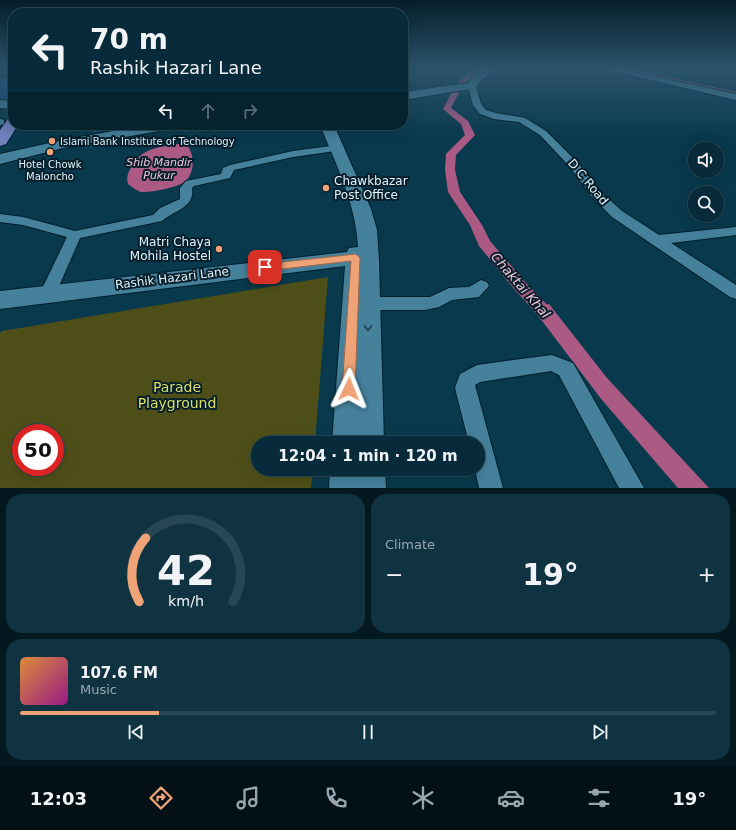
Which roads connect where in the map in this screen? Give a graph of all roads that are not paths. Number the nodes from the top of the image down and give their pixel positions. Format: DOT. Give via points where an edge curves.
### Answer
graph roads {
  1 [pos="436,91"];
  2 [pos="474,91"];
  3 [pos="710,91"];
  4 [pos="408,94"];
  5 [pos="736,97"];
  6 [pos="7,113"];
  7 [pos="142,130"];
  8 [pos="323,130"];
  9 [pos="329,130"];
  10 [pos="0,141"];
  11 [pos="332,149"];
  12 [pos="0,159"];
  13 [pos="0,218"];
  14 [pos="736,231"];
  15 [pos="75,235"];
  16 [pos="658,240"];
  17 [pos="362,259"];
  18 [pos="481,286"];
  19 [pos="48,293"];
  20 [pos="736,293"];
  21 [pos="0,300"];
  22 [pos="368,304"];
  23 [pos="348,436"];
  24 [pos="369,436"];
  25 [pos="346,476"];
  26 [pos="369,476"];
  27 [pos="346,488"];
  28 [pos="369,488"];
  29 [pos="491,488"];
  30 [pos="632,488"];
  1 -- 4 [label="main road"];
  2 -- 16 [label="street, D C Road" via="477,105 484,112 522,120 543,133 606,204"];
  3 -- 5 [label="street"];
  6 -- 10 [label="main road"];
  7 -- 12 [label="main road" via="63,144"];
  8 -- 11 [label="main road"];
  9 -- 17 [label="main road" via="362,209 367,230"];
  11 -- 15 [label="street" via="293,154 228,169 226,176 188,184 186,201 157,218"];
  11 -- 17 [label="main road" via="336,168 353,213"];
  13 -- 15 [label="street" via="23,220"];
  14 -- 16 [label="street"];
  15 -- 19 [label="street"];
  16 -- 20 [label="street, D C Road"];
  17 -- 19 [label="main road, Rashik Hazari Lane"];
  17 -- 22 [label="main road"];
  17 -- 23 [label="main road"];
  18 -- 22 [label="street" via="473,293 449,294 433,303"];
  19 -- 21 [label="main road, Rashik Hazari Lane"];
  22 -- 24 [label="main road, one-way"];
  25 -- 27 [label="main road"];
  26 -- 28 [label="main road"];
  29 -- 30 [label="street" via="465,382 477,374 552,363 566,369"];
}
